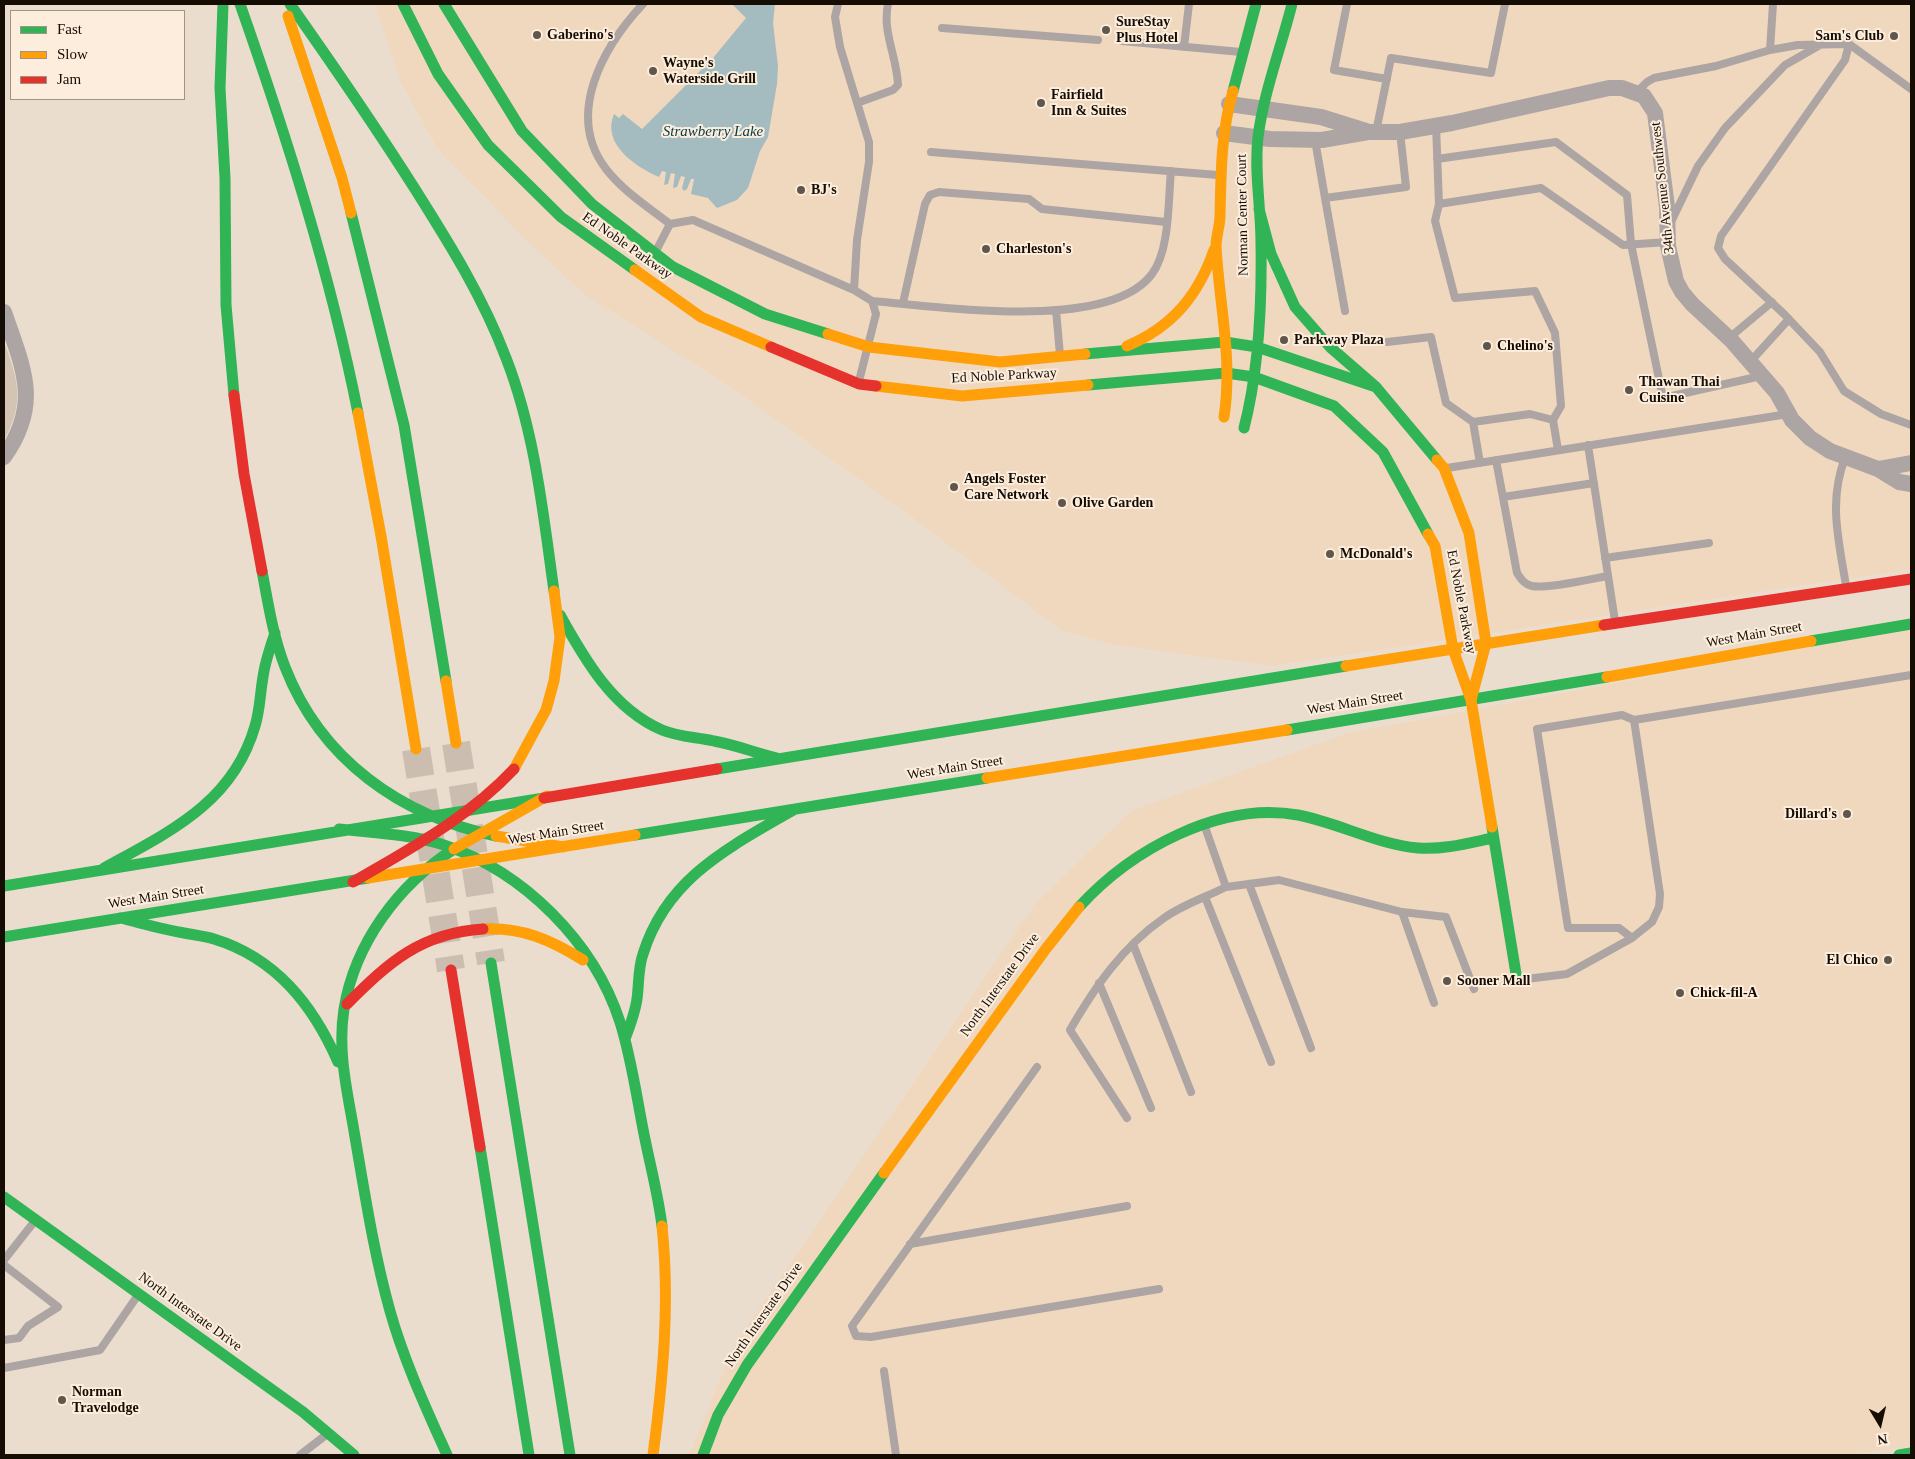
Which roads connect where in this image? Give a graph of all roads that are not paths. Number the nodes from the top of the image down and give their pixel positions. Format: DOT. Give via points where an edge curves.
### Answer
graph roads {
  1 [pos="223,4"];
  2 [pos="240,4"];
  3 [pos="284,4"];
  4 [pos="290,4"];
  5 [pos="403,4"];
  6 [pos="643,4"];
  7 [pos="838,4"];
  8 [pos="888,4"];
  9 [pos="1189,4"];
  10 [pos="1256,4"];
  11 [pos="1292,4"];
  12 [pos="1347,4"];
  13 [pos="1505,4"];
  14 [pos="1773,4"];
  15 [pos="448,5"];
  16 [pos="942,28"];
  17 [pos="1098,40"];
  18 [pos="1122,42"];
  19 [pos="1824,44"];
  20 [pos="1849,44"];
  21 [pos="1184,47"];
  22 [pos="1770,50"];
  23 [pos="1242,52"];
  24 [pos="1386,79"];
  25 [pos="1911,89"];
  26 [pos="1637,92"];
  27 [pos="857,103"];
  28 [pos="1229,104"];
  29 [pos="1264,109"];
  30 [pos="1436,125"];
  31 [pos="1372,132"];
  32 [pos="1400,132"];
  33 [pos="1224,133"];
  34 [pos="1258,137"];
  35 [pos="1315,140"];
  36 [pos="931,152"];
  37 [pos="1437,159"];
  38 [pos="1171,171"];
  39 [pos="1220,175"];
  40 [pos="1325,198"];
  41 [pos="1439,204"];
  42 [pos="1258,209"];
  43 [pos="1166,222"];
  44 [pos="670,224"];
  45 [pos="1668,235"];
  46 [pos="1216,244"];
  47 [pos="1631,244"];
  48 [pos="655,253"];
  49 [pos="854,290"];
  50 [pos="872,301"];
  51 [pos="1772,302"];
  52 [pos="903,303"];
  53 [pos="1056,310"];
  54 [pos="1345,311"];
  55 [pos="4,312"];
  56 [pos="1789,319"];
  57 [pos="1729,338"];
  58 [pos="1225,342"];
  59 [pos="1387,342"];
  60 [pos="869,347"];
  61 [pos="1257,347"];
  62 [pos="1104,353"];
  63 [pos="1060,357"];
  64 [pos="1750,362"];
  65 [pos="1226,373"];
  66 [pos="1762,375"];
  67 [pos="1254,376"];
  68 [pos="859,384"];
  69 [pos="1376,387"];
  70 [pos="1788,414"];
  71 [pos="1224,417"];
  72 [pos="1553,420"];
  73 [pos="1473,422"];
  74 [pos="1911,425"];
  75 [pos="1244,428"];
  76 [pos="1588,445"];
  77 [pos="1558,450"];
  78 [pos="4,457"];
  79 [pos="1844,458"];
  80 [pos="1496,460"];
  81 [pos="1480,463"];
  82 [pos="1911,463"];
  83 [pos="1444,468"];
  84 [pos="1878,469"];
  85 [pos="1594,483"];
  86 [pos="1911,484"];
  87 [pos="1503,497"];
  88 [pos="1710,543"];
  89 [pos="1605,558"];
  90 [pos="1608,576"];
  91 [pos="1911,579"];
  92 [pos="1846,588"];
  93 [pos="558,611"];
  94 [pos="1911,624"];
  95 [pos="1615,625"];
  96 [pos="275,633"];
  97 [pos="1486,643"];
  98 [pos="1453,649"];
  99 [pos="1911,675"];
  100 [pos="1471,700"];
  101 [pos="1634,720"];
  102 [pos="456,744"];
  103 [pos="416,749"];
  104 [pos="777,758"];
  105 [pos="547,796"];
  106 [pos="471,808"];
  107 [pos="795,809"];
  108 [pos="428,816"];
  109 [pos="1205,825"];
  110 [pos="450,826"];
  111 [pos="339,829"];
  112 [pos="480,834"];
  113 [pos="1493,838"];
  114 [pos="422,841"];
  115 [pos="563,846"];
  116 [pos="453,849"];
  117 [pos="477,861"];
  118 [pos="104,868"];
  119 [pos="429,869"];
  120 [pos="353,882"];
  121 [pos="1248,884"];
  122 [pos="4,886"];
  123 [pos="1226,887"];
  124 [pos="1205,897"];
  125 [pos="1402,912"];
  126 [pos="120,918"];
  127 [pos="4,937"];
  128 [pos="1632,938"];
  129 [pos="1133,944"];
  130 [pos="491,963"];
  131 [pos="596,969"];
  132 [pos="451,970"];
  133 [pos="1517,980"];
  134 [pos="1099,983"];
  135 [pos="1474,989"];
  136 [pos="1434,1002"];
  137 [pos="345,1006"];
  138 [pos="625,1038"];
  139 [pos="1311,1048"];
  140 [pos="1271,1062"];
  141 [pos="1037,1066"];
  142 [pos="345,1080"];
  143 [pos="1191,1092"];
  144 [pos="1151,1108"];
  145 [pos="1127,1118"];
  146 [pos="4,1197"];
  147 [pos="1127,1206"];
  148 [pos="36,1220"];
  149 [pos="910,1244"];
  150 [pos="4,1260"];
  151 [pos="4,1266"];
  152 [pos="1159,1289"];
  153 [pos="139,1293"];
  154 [pos="4,1340"];
  155 [pos="4,1368"];
  156 [pos="884,1371"];
  157 [pos="329,1432"];
  158 [pos="1911,1453"];
  159 [pos="300,1455"];
  160 [pos="354,1455"];
  161 [pos="447,1455"];
  162 [pos="529,1455"];
  163 [pos="570,1455"];
  164 [pos="654,1455"];
  165 [pos="702,1455"];
  166 [pos="896,1455"];
  167 [pos="1899,1455"];
  1 -- 96 [label="main road" via="220,76 229,344 235,415 247,493"];
  2 -- 103 [label="main road" via="303,195 338,324 384,554"];
  3 -- 102 [label="main road" via="342,178 404,425"];
  4 -- 93 [label="main road" via="367,114 452,247 485,308 506,359 528,429"];
  5 -- 68 [label="main road, Ed Noble Parkway" via="438,74 488,145 561,217 701,317"];
  6 -- 44 [label="lane" via="629,19 598,67 588,110 590,134 605,168 617,182"];
  7 -- 27 [label="lane" via="835,17 840,47"];
  8 -- 27 [label="lane" via="888,38 898,85 893,90"];
  9 -- 21 [label="lane"];
  10 -- 23 [label="main road, Norman Center Court"];
  11 -- 29 [label="main road, Norman Center Court" via="1270,75"];
  12 -- 24 [label="lane" via="1334,70"];
  13 -- 24 [label="lane" via="1491,73 1391,58"];
  14 -- 22 [label="lane"];
  15 -- 48 [label="main road, Ed Noble Parkway" via="522,131 592,204"];
  16 -- 17 [label="lane"];
  18 -- 21 [label="lane"];
  19 -- 20 [label="lane"];
  19 -- 22 [label="lane"];
  19 -- 45 [label="lane" via="1785,64 1725,128 1698,166"];
  20 -- 25 [label="lane"];
  20 -- 51 [label="lane" via="1844,60 1721,236 1718,248 1725,259"];
  21 -- 23 [label="lane"];
  22 -- 26 [label="lane" via="1716,66 1654,78"];
  23 -- 28 [label="main road, Norman Center Court"];
  24 -- 31 [label="lane"];
  26 -- 30 [label="street" via="1609,88"];
  26 -- 45 [label="street, 34th Avenue Southwest" via="1644,96 1654,113"];
  27 -- 49 [label="lane" via="869,142 869,162 857,240"];
  28 -- 29 [label="street"];
  28 -- 33 [label="main road, Norman Center Court"];
  29 -- 31 [label="street" via="1321,117"];
  29 -- 34 [label="main road, Norman Center Court"];
  30 -- 32 [label="street"];
  30 -- 37 [label="lane"];
  31 -- 32 [label="street"];
  31 -- 35 [label="street"];
  32 -- 40 [label="lane" via="1406,187"];
  33 -- 34 [label="street"];
  33 -- 39 [label="main road, Norman Center Court"];
  34 -- 35 [label="street"];
  34 -- 42 [label="main road, Norman Center Court"];
  35 -- 40 [label="lane"];
  36 -- 38 [label="lane"];
  37 -- 41 [label="lane"];
  37 -- 47 [label="lane" via="1556,142 1627,195"];
  38 -- 39 [label="lane"];
  38 -- 43 [label="lane"];
  39 -- 46 [label="main road, Norman Center Court" via="1220,219"];
  40 -- 54 [label="lane"];
  41 -- 47 [label="lane" via="1541,188 1623,244"];
  41 -- 72 [label="lane" via="1435,221 1455,298 1535,291 1555,333 1561,406"];
  42 -- 61 [label="main road, Norman Center Court" via="1261,242"];
  42 -- 69 [label="main road" via="1276,267 1295,307 1330,347"];
  43 -- 52 [label="lane" via="1042,209 1029,200 939,192 930,195 925,204"];
  43 -- 53 [label="lane" via="1162,254 1151,275 1131,292 1103,303"];
  44 -- 48 [label="lane"];
  44 -- 49 [label="lane" via="692,220"];
  45 -- 47 [label="lane"];
  45 -- 57 [label="street, 34th Avenue Southwest" via="1676,281 1682,292"];
  46 -- 58 [label="main road, Norman Center Court"];
  46 -- 62 [label="main road" via="1193,298 1177,316 1143,340"];
  47 -- 66 [label="lane" via="1663,398"];
  48 -- 60 [label="main road, Ed Noble Parkway" via="673,267 765,314"];
  49 -- 50 [label="lane"];
  50 -- 52 [label="lane"];
  50 -- 60 [label="lane" via="876,314"];
  51 -- 56 [label="lane"];
  51 -- 57 [label="lane"];
  52 -- 53 [label="lane" via="1026,313"];
  53 -- 63 [label="lane"];
  55 -- 78 [label="street" via="22,364 27,398 20,431"];
  56 -- 64 [label="lane"];
  56 -- 74 [label="lane" via="1820,352 1844,391 1882,414"];
  57 -- 64 [label="street, 34th Avenue Southwest"];
  58 -- 61 [label="main road, Ed Noble Parkway"];
  58 -- 62 [label="main road, Ed Noble Parkway"];
  58 -- 65 [label="main road, Norman Center Court"];
  59 -- 73 [label="lane" via="1431,337 1446,403"];
  60 -- 63 [label="main road, Ed Noble Parkway" via="1000,362"];
  60 -- 68 [label="lane"];
  61 -- 67 [label="main road, Norman Center Court"];
  61 -- 69 [label="main road, Ed Noble Parkway"];
  62 -- 63 [label="main road, Ed Noble Parkway"];
  64 -- 66 [label="street, 34th Avenue Southwest"];
  65 -- 67 [label="main road, Ed Noble Parkway"];
  65 -- 68 [label="main road, Ed Noble Parkway" via="962,396"];
  65 -- 71 [label="main road, Norman Center Court" via="1228,390"];
  66 -- 70 [label="street, 34th Avenue Southwest"];
  67 -- 75 [label="main road, Norman Center Court"];
  67 -- 98 [label="main road, Ed Noble Parkway" via="1334,406 1383,452 1435,546"];
  69 -- 83 [label="main road, Ed Noble Parkway"];
  70 -- 76 [label="lane"];
  70 -- 79 [label="street, 34th Avenue Southwest" via="1810,438"];
  72 -- 73 [label="lane" via="1530,414"];
  72 -- 77 [label="lane"];
  73 -- 81 [label="lane"];
  76 -- 77 [label="lane"];
  76 -- 85 [label="lane"];
  77 -- 80 [label="lane"];
  79 -- 84 [label="street, 34th Avenue Southwest"];
  79 -- 92 [label="lane" via="1837,478 1834,507"];
  80 -- 81 [label="lane"];
  80 -- 87 [label="lane"];
  81 -- 83 [label="lane"];
  82 -- 84 [label="street, 34th Avenue Southwest"];
  83 -- 97 [label="main road, Ed Noble Parkway" via="1470,533"];
  84 -- 86 [label="street, 34th Avenue Southwest" via="1899,482"];
  85 -- 87 [label="lane"];
  85 -- 89 [label="lane"];
  87 -- 90 [label="lane" via="1517,573 1524,582 1544,586"];
  88 -- 89 [label="lane"];
  89 -- 90 [label="lane"];
  90 -- 95 [label="lane"];
  91 -- 92 [label="main road"];
  92 -- 95 [label="main road"];
  93 -- 104 [label="main road" via="596,676 632,711 652,724 683,736"];
  93 -- 106 [label="main road" via="560,637 546,710 516,766 494,790"];
  94 -- 100 [label="main road, West Main Street"];
  95 -- 97 [label="main road"];
  96 -- 108 [label="main road" via="285,668 313,721 356,769 378,788"];
  96 -- 118 [label="main road" via="264,671 254,731 235,773 217,797 189,819"];
  97 -- 98 [label="main road"];
  97 -- 100 [label="main road, Ed Noble Parkway"];
  98 -- 100 [label="main road, Ed Noble Parkway"];
  98 -- 104 [label="main road"];
  99 -- 101 [label="lane"];
  100 -- 107 [label="main road, West Main Street"];
  100 -- 113 [label="main road, Ed Noble Parkway"];
  101 -- 128 [label="lane" via="1660,894 1659,907 1652,922"];
  101 -- 128 [label="lane" via="1622,715 1537,729 1568,928 1619,928"];
  104 -- 105 [label="main road"];
  105 -- 106 [label="main road"];
  105 -- 112 [label="main road"];
  106 -- 108 [label="main road"];
  106 -- 110 [label="main road"];
  107 -- 115 [label="main road, West Main Street"];
  107 -- 138 [label="main road" via="709,861 690,876 670,899 644,949 636,1007"];
  108 -- 110 [label="main road"];
  108 -- 111 [label="main road"];
  109 -- 113 [label="main road, North Interstate Drive" via="1239,816 1276,813 1296,814 1396,845 1420,848"];
  109 -- 123 [label="lane"];
  109 -- 165 [label="main road, North Interstate Drive" via="1150,850 1124,868 1082,904 1062,928 755,1353 720,1411"];
  110 -- 112 [label="main road"];
  110 -- 114 [label="main road"];
  111 -- 114 [label="main road"];
  111 -- 118 [label="main road"];
  112 -- 115 [label="main road"];
  112 -- 116 [label="main road"];
  113 -- 133 [label="main road, Ed Noble Parkway"];
  114 -- 116 [label="main road"];
  114 -- 120 [label="main road"];
  115 -- 117 [label="main road, West Main Street"];
  116 -- 117 [label="main road"];
  116 -- 119 [label="main road"];
  117 -- 119 [label="main road, West Main Street"];
  117 -- 131 [label="main road" via="498,872 544,907 576,941"];
  118 -- 122 [label="main road"];
  119 -- 120 [label="main road, West Main Street"];
  119 -- 137 [label="main road" via="401,892 372,933 358,960"];
  120 -- 126 [label="main road, West Main Street"];
  121 -- 123 [label="lane"];
  121 -- 125 [label="lane" via="1279,880"];
  121 -- 139 [label="lane"];
  123 -- 124 [label="lane"];
  124 -- 129 [label="lane" via="1164,917"];
  124 -- 140 [label="lane"];
  125 -- 135 [label="lane" via="1446,918"];
  125 -- 136 [label="lane"];
  126 -- 127 [label="main road, West Main Street"];
  126 -- 142 [label="main road" via="214,939 238,948 270,967 289,982 315,1014"];
  128 -- 133 [label="lane" via="1566,974"];
  129 -- 134 [label="lane"];
  129 -- 143 [label="lane"];
  130 -- 163 [label="main road"];
  131 -- 137 [label="main road" via="540,936 476,929 454,932 412,948 379,972"];
  131 -- 138 [label="main road" via="611,997"];
  132 -- 162 [label="main road"];
  134 -- 144 [label="lane"];
  134 -- 145 [label="lane" via="1070,1030"];
  137 -- 142 [label="main road" via="341,1052"];
  138 -- 164 [label="main road" via="661,1219 664,1262 665,1355"];
  141 -- 149 [label="lane"];
  142 -- 161 [label="main road" via="370,1226 391,1313"];
  146 -- 148 [label="main road, North Interstate Drive"];
  147 -- 149 [label="lane"];
  148 -- 150 [label="lane"];
  148 -- 153 [label="main road, North Interstate Drive"];
  149 -- 152 [label="lane" via="852,1326 856,1336"];
  151 -- 154 [label="lane" via="58,1307 28,1326 19,1338"];
  153 -- 155 [label="lane" via="100,1350"];
  153 -- 157 [label="main road, North Interstate Drive"];
  156 -- 166 [label="lane"];
  157 -- 159 [label="lane"];
  157 -- 160 [label="main road, North Interstate Drive"];
  158 -- 167 [label="main road"];
}
